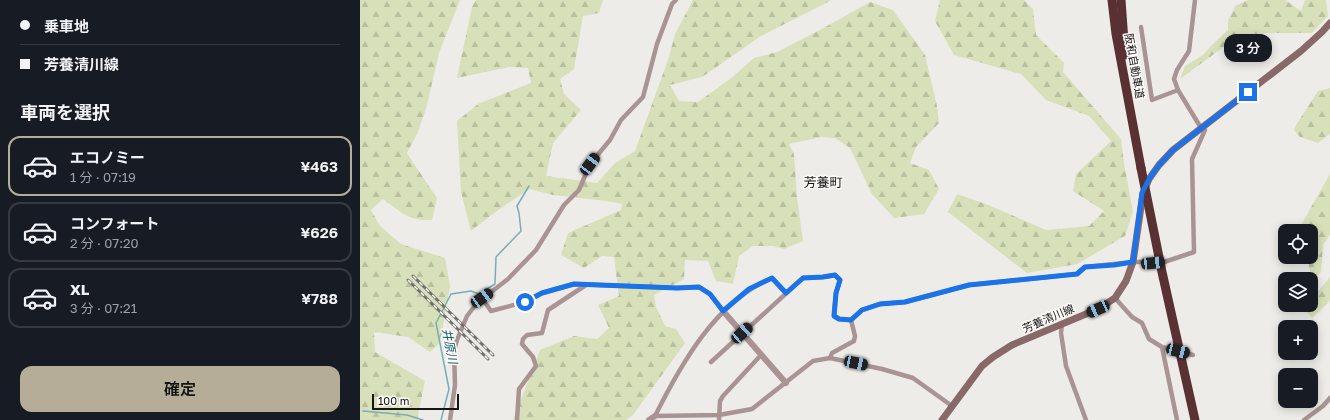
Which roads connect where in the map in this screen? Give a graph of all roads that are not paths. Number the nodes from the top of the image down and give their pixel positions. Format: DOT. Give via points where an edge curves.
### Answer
graph roads {
  1 [pos="676,0"];
  2 [pos="1112,0"];
  3 [pos="1121,0"];
  4 [pos="1195,0"];
  5 [pos="1330,23"];
  6 [pos="1141,28"];
  7 [pos="1178,90"];
  8 [pos="1201,128"];
  9 [pos="1136,136"];
  10 [pos="1133,262"];
  11 [pos="586,285"];
  12 [pos="786,293"];
  13 [pos="482,298"];
  14 [pos="1115,298"];
  15 [pos="723,311"];
  16 [pos="851,320"];
  17 [pos="1062,324"];
  18 [pos="742,333"];
  19 [pos="1162,347"];
  20 [pos="761,355"];
  21 [pos="1193,355"];
  22 [pos="830,358"];
  23 [pos="711,362"];
  24 [pos="786,383"];
  25 [pos="1330,398"];
  26 [pos="952,406"];
  27 [pos="655,416"];
  28 [pos="719,418"];
  29 [pos="450,420"];
  30 [pos="517,420"];
  31 [pos="649,420"];
  32 [pos="942,420"];
  33 [pos="1086,420"];
  34 [pos="1177,420"];
  35 [pos="1195,420"];
  36 [pos="1304,420"];
  1 -- 13 [label="street" via="672,4 657,44 643,97 621,120 610,140 590,164 579,190 564,205 536,250 508,279"];
  2 -- 9 [label="highway, 阪和自動車道" via="1120,58"];
  3 -- 9 [label="highway, 阪和自動車道"];
  4 -- 7 [label="street" via="1189,51 1174,78"];
  5 -- 8 [label="main road, 芳養清川線" via="1301,51"];
  6 -- 7 [label="street" via="1152,100"];
  7 -- 8 [label="street"];
  8 -- 10 [label="main road, 芳養清川線" via="1173,150 1149,179 1142,193"];
  8 -- 10 [label="street" via="1205,130 1192,159 1194,252 1164,262"];
  9 -- 35 [label="highway, 阪和自動車道, bridge" via="1162,272"];
  10 -- 14 [label="main road, 芳養清川線" via="1126,281"];
  10 -- 16 [label="street" via="1085,267 1077,274 969,285 905,302 880,304 862,310"];
  11 -- 13 [label="street" via="561,287 525,302 491,311"];
  11 -- 15 [label="street" via="699,287 710,294"];
  11 -- 30 [label="street" via="548,310 542,333 527,335 522,339 522,344 533,357 536,366 519,389"];
  12 -- 15 [label="street" via="772,278 749,289"];
  12 -- 16 [label="street" via="803,278 835,275 840,280 834,316"];
  12 -- 18 [label="street"];
  13 -- 29 [label="street" via="467,316 454,351 455,385"];
  14 -- 17 [label="main road, 芳養清川線" via="1098,309"];
  14 -- 19 [label="street" via="1132,318 1142,323 1149,339"];
  15 -- 18 [label="street"];
  15 -- 27 [label="street" via="698,342"];
  16 -- 22 [label="street" via="854,341 832,353"];
  17 -- 26 [label="main road, 芳養清川線" via="1012,345 993,357 982,366"];
  17 -- 33 [label="street" via="1066,366"];
  18 -- 20 [label="street"];
  18 -- 23 [label="street"];
  19 -- 21 [label="street"];
  19 -- 34 [label="street"];
  20 -- 24 [label="street"];
  20 -- 28 [label="street" via="723,396 720,401"];
  22 -- 24 [label="street" via="813,361"];
  22 -- 26 [label="street" via="913,378"];
  24 -- 28 [label="street" via="752,409"];
  25 -- 36 [label="street"];
  26 -- 32 [label="main road, 芳養清川線"];
  27 -- 28 [label="street"];
  27 -- 31 [label="street"];
}
